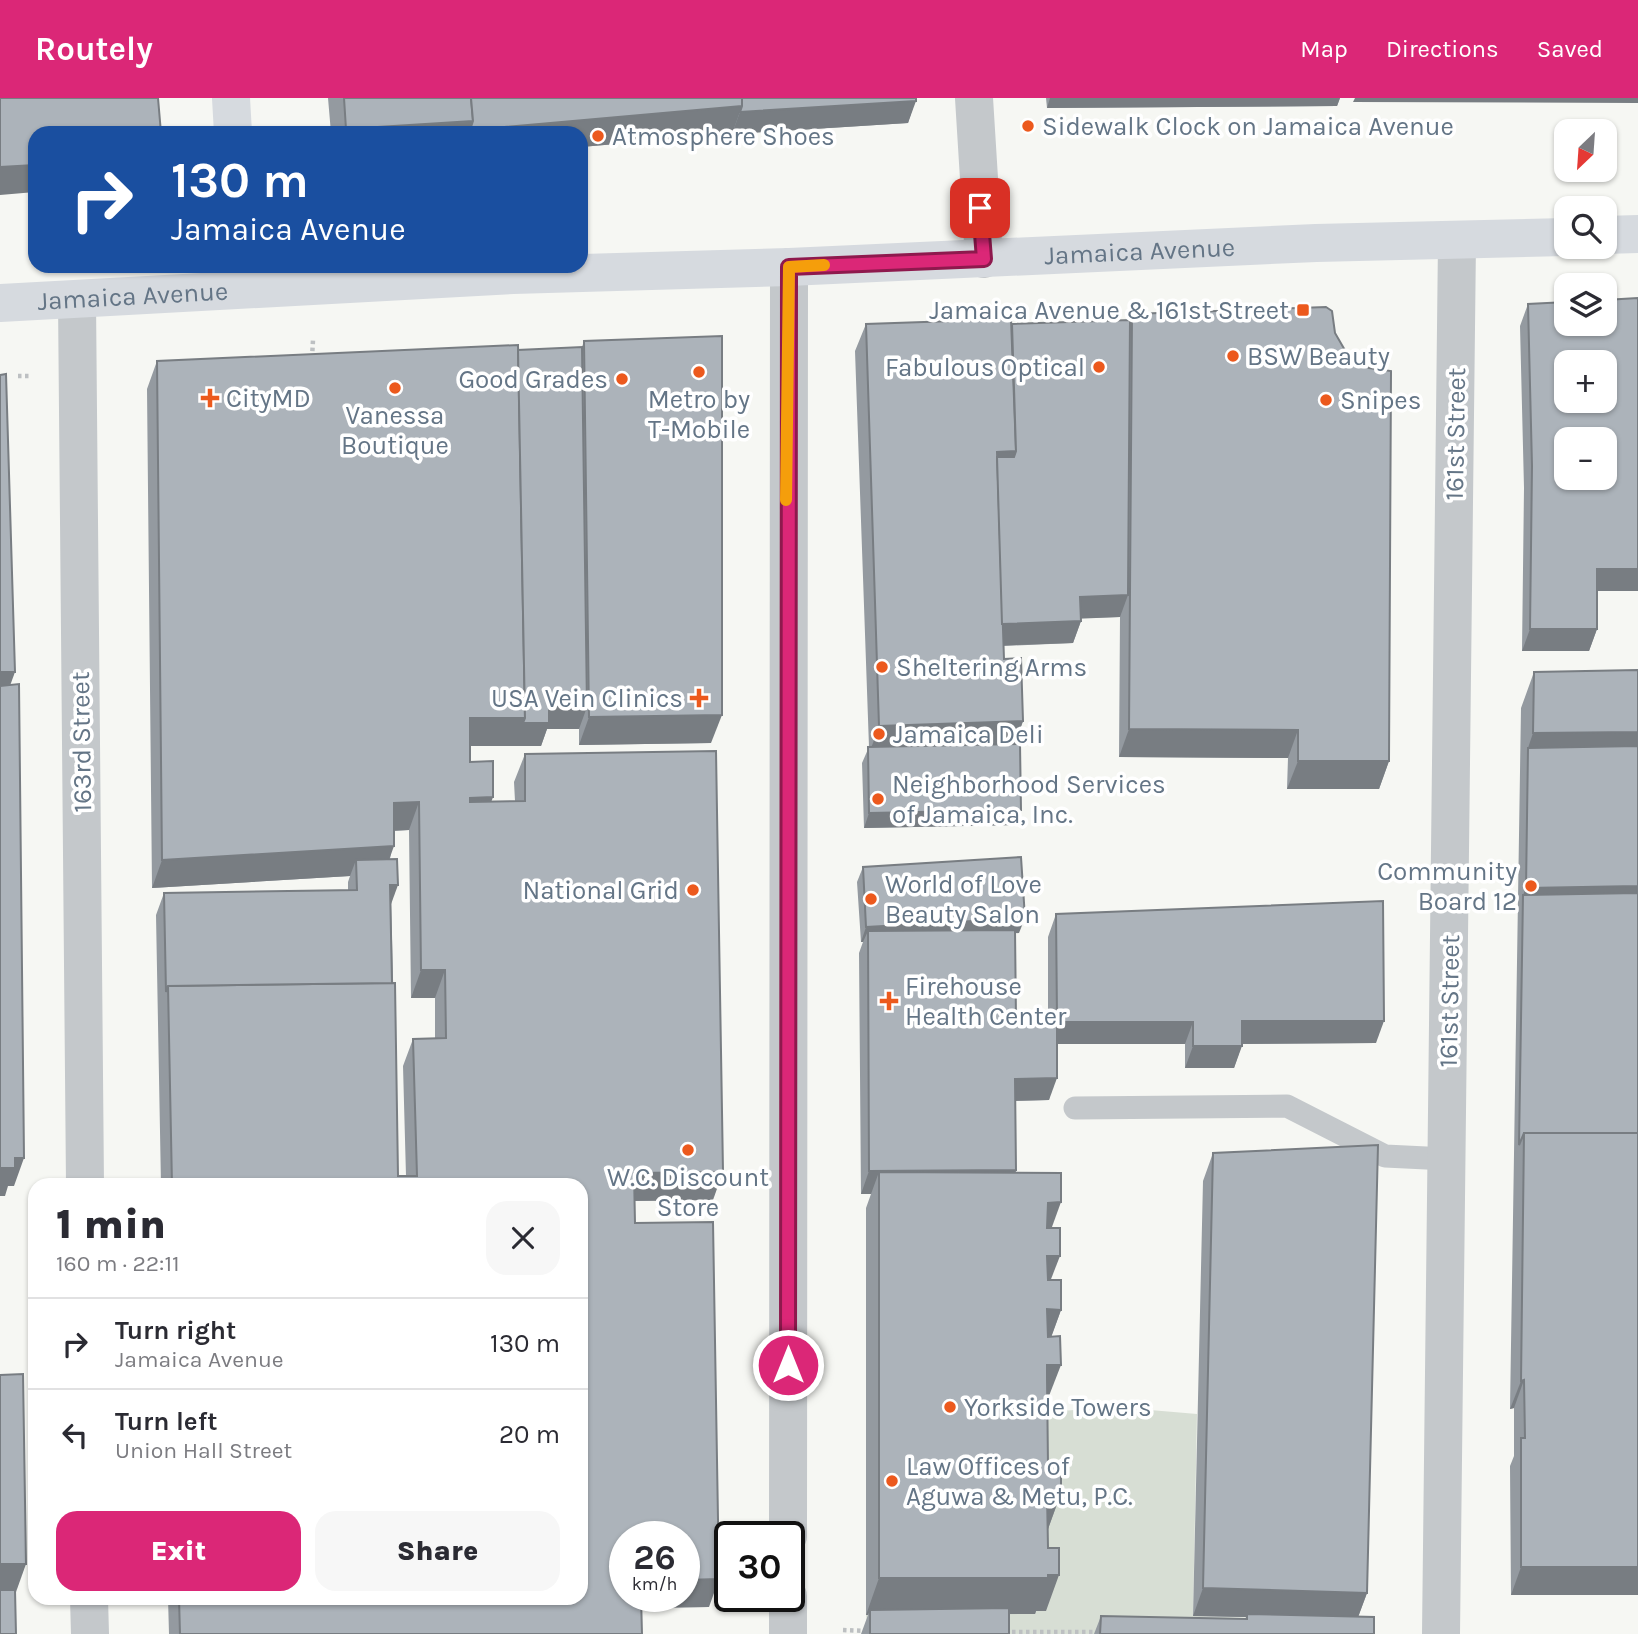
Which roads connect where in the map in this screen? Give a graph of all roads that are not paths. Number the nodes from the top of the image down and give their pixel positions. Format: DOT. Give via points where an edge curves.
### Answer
graph roads {
  1 [pos="232,98"];
  2 [pos="974,98"];
  3 [pos="233,126"];
  4 [pos="1638,234"];
  5 [pos="1617,235"];
  6 [pos="1554,237"];
  7 [pos="1457,241"];
  8 [pos="984,259"];
  9 [pos="789,267"];
  10 [pos="572,273"];
  11 [pos="588,273"];
  12 [pos="241,278"];
  13 [pos="77,300"];
  14 [pos="0,303"];
  15 [pos="1075,1108"];
  16 [pos="1447,1159"];
  17 [pos="85,1178"];
  18 [pos="788,1521"];
  19 [pos="89,1605"];
  20 [pos="788,1612"];
  21 [pos="90,1634"];
  22 [pos="788,1634"];
  23 [pos="1441,1634"];
  1 -- 3 [label="main road"];
  2 -- 8 [label="street"];
  4 -- 5 [label="main road"];
  6 -- 7 [label="main road, Jamaica Avenue"];
  7 -- 8 [label="main road, Jamaica Avenue"];
  7 -- 16 [label="street, 161st Street"];
  8 -- 9 [label="main road, Jamaica Avenue"];
  9 -- 11 [label="main road, Jamaica Avenue"];
  9 -- 18 [label="street"];
  10 -- 12 [label="main road, Jamaica Avenue"];
  12 -- 13 [label="main road, Jamaica Avenue"];
  13 -- 14 [label="main road, Jamaica Avenue"];
  13 -- 17 [label="street, 163rd Street"];
  15 -- 16 [label="lane" via="1287,1106 1385,1156"];
  16 -- 23 [label="street, 161st Street"];
  19 -- 21 [label="street"];
  20 -- 22 [label="street"];
}
